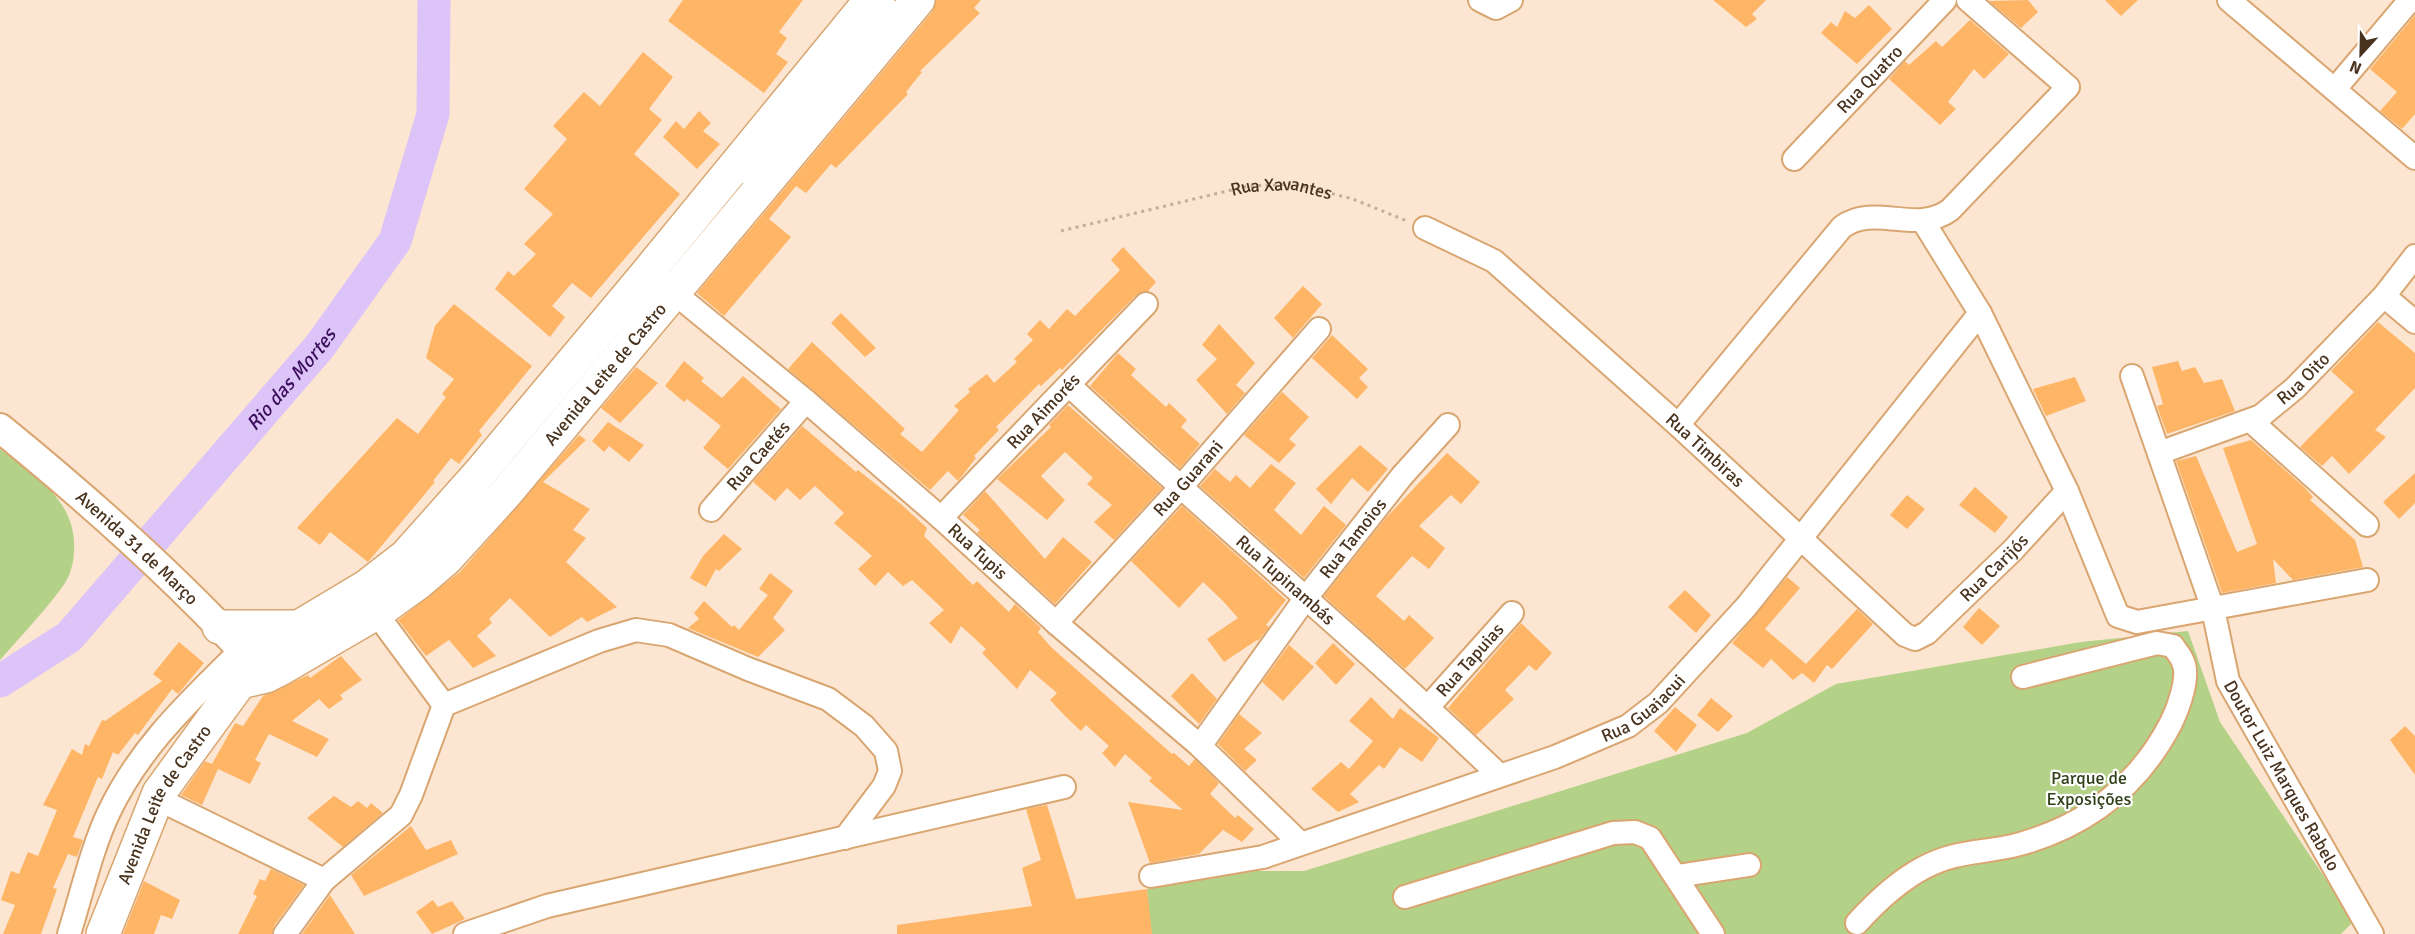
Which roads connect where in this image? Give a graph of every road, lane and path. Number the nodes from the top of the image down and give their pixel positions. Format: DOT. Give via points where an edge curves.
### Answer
graph roads {
  1 [pos="871,0"];
  2 [pos="897,0"];
  3 [pos="918,0"];
  4 [pos="1945,0"];
  5 [pos="1968,0"];
  6 [pos="2229,0"];
  7 [pos="2410,0"];
  8 [pos="2335,89"];
  9 [pos="2415,158"];
  10 [pos="1794,159"];
  11 [pos="1923,221"];
  12 [pos="1425,228"];
  13 [pos="1061,231"];
  14 [pos="2415,256"];
  15 [pos="657,285"];
  16 [pos="2384,296"];
  17 [pos="1146,304"];
  18 [pos="1980,313"];
  19 [pos="2415,322"];
  20 [pos="1319,329"];
  21 [pos="2132,376"];
  22 [pos="1070,386"];
  23 [pos="806,401"];
  24 [pos="2251,421"];
  25 [pos="1448,424"];
  26 [pos="1678,425"];
  27 [pos="0,428"];
  28 [pos="2159,453"];
  29 [pos="1180,488"];
  30 [pos="2067,491"];
  31 [pos="711,510"];
  32 [pos="941,518"];
  33 [pos="2367,525"];
  34 [pos="1801,539"];
  35 [pos="2367,580"];
  36 [pos="1305,599"];
  37 [pos="2213,609"];
  38 [pos="376,613"];
  39 [pos="1512,613"];
  40 [pos="212,620"];
  41 [pos="1056,623"];
  42 [pos="288,637"];
  43 [pos="1915,639"];
  44 [pos="249,666"];
  45 [pos="2023,677"];
  46 [pos="444,705"];
  47 [pos="1428,707"];
  48 [pos="1200,746"];
  49 [pos="1499,775"];
  50 [pos="1064,788"];
  51 [pos="159,794"];
  52 [pos="845,838"];
  53 [pos="1299,842"];
  54 [pos="1749,865"];
  55 [pos="1151,876"];
  56 [pos="1677,876"];
  57 [pos="324,880"];
  58 [pos="1405,897"];
  59 [pos="1855,930"];
  60 [pos="69,934"];
  61 [pos="103,934"];
  62 [pos="285,934"];
  63 [pos="465,934"];
  64 [pos="1713,934"];
  65 [pos="2372,934"];
  1 -- 15 [label="highway, Avenida Leite de Castro"];
  2 -- 15 [label="street"];
  3 -- 15 [label="highway, Avenida Leite de Castro"];
  4 -- 10 [label="street, Rua Quatro"];
  5 -- 11 [label="street" via="2068,87 1950,210 1938,219"];
  6 -- 8 [label="street"];
  7 -- 8 [label="street"];
  8 -- 9 [label="street"];
  11 -- 18 [label="street"];
  11 -- 26 [label="street" via="1862,217 1842,227"];
  12 -- 13 [label="path, Rua Xavantes" via="1353,200 1294,184 1248,186"];
  12 -- 26 [label="street, Rua Timbiras" via="1494,261"];
  14 -- 16 [label="street, Rua Oito"];
  15 -- 23 [label="street, Rua Tupis"];
  15 -- 38 [label="highway, Avenida Leite de Castro" via="506,493 446,559"];
  15 -- 42 [label="highway, Avenida Leite de Castro" via="406,556"];
  16 -- 19 [label="street"];
  16 -- 24 [label="street, Rua Oito" via="2295,388"];
  17 -- 22 [label="street, Rua Aimorés"];
  18 -- 30 [label="street"];
  18 -- 34 [label="street, Rua Guaiacui"];
  20 -- 29 [label="street, Rua Guarani"];
  21 -- 28 [label="street, Doutor Luiz Marques Rabelo"];
  22 -- 29 [label="street, Rua Tupinambás"];
  22 -- 32 [label="street, Rua Aimorés"];
  23 -- 31 [label="street, Rua Caetés"];
  23 -- 32 [label="street, Rua Tupis"];
  24 -- 28 [label="street, Rua Oito"];
  24 -- 33 [label="street"];
  25 -- 36 [label="street, Rua Tamoios"];
  26 -- 34 [label="street, Rua Timbiras"];
  27 -- 40 [label="main road, Avenida 31 de Março" via="67,483"];
  28 -- 37 [label="street, Doutor Luiz Marques Rabelo"];
  29 -- 36 [label="street, Rua Tupinambás"];
  29 -- 41 [label="street, Rua Guarani"];
  30 -- 37 [label="street" via="2118,616 2137,622"];
  30 -- 43 [label="street, Rua Carijós" via="1996,567 1928,633"];
  32 -- 41 [label="street, Rua Tupis"];
  34 -- 43 [label="street, Rua Timbiras"];
  34 -- 49 [label="street, Rua Guaiacui" via="1658,704 1628,726 1601,739"];
  35 -- 37 [label="street"];
  36 -- 47 [label="street, Rua Tupinambás"];
  36 -- 48 [label="street, Rua Tamoios"];
  37 -- 65 [label="street, Doutor Luiz Marques Rabelo" via="2228,681"];
  38 -- 44 [label="highway, Avenida Leite de Castro"];
  38 -- 46 [label="street"];
  39 -- 47 [label="street, Rua Tapuias"];
  40 -- 42 [label="highway"];
  40 -- 44 [label="main road, Avenida 31 de Março"];
  41 -- 48 [label="street, Rua Tupis"];
  42 -- 44 [label="highway, Avenida Leite de Castro"];
  44 -- 51 [label="highway, Avenida Leite de Castro"];
  44 -- 60 [label="street" via="154,738 129,775 108,814"];
  45 -- 59 [label="street" via="2157,643 2173,646 2184,663 2181,704 2156,752 2111,800 2053,832 2019,844 1951,856 1922,868 1877,900"];
  46 -- 52 [label="street" via="599,641 636,630 669,635 828,699 864,726 886,751 890,771 884,786"];
  46 -- 57 [label="street" via="400,815"];
  47 -- 49 [label="street, Rua Tupinambás"];
  48 -- 53 [label="street, Rua Tupis"];
  49 -- 53 [label="street, Rua Guaiacui"];
  50 -- 52 [label="street"];
  51 -- 57 [label="street" via="162,801"];
  51 -- 61 [label="highway, Avenida Leite de Castro"];
  52 -- 63 [label="street" via="547,906"];
  53 -- 55 [label="street, Rua Guaiacui" via="1263,856"];
  54 -- 56 [label="street"];
  56 -- 58 [label="street" via="1650,838 1635,832 1613,833"];
  56 -- 64 [label="street"];
  57 -- 62 [label="street"];
}
